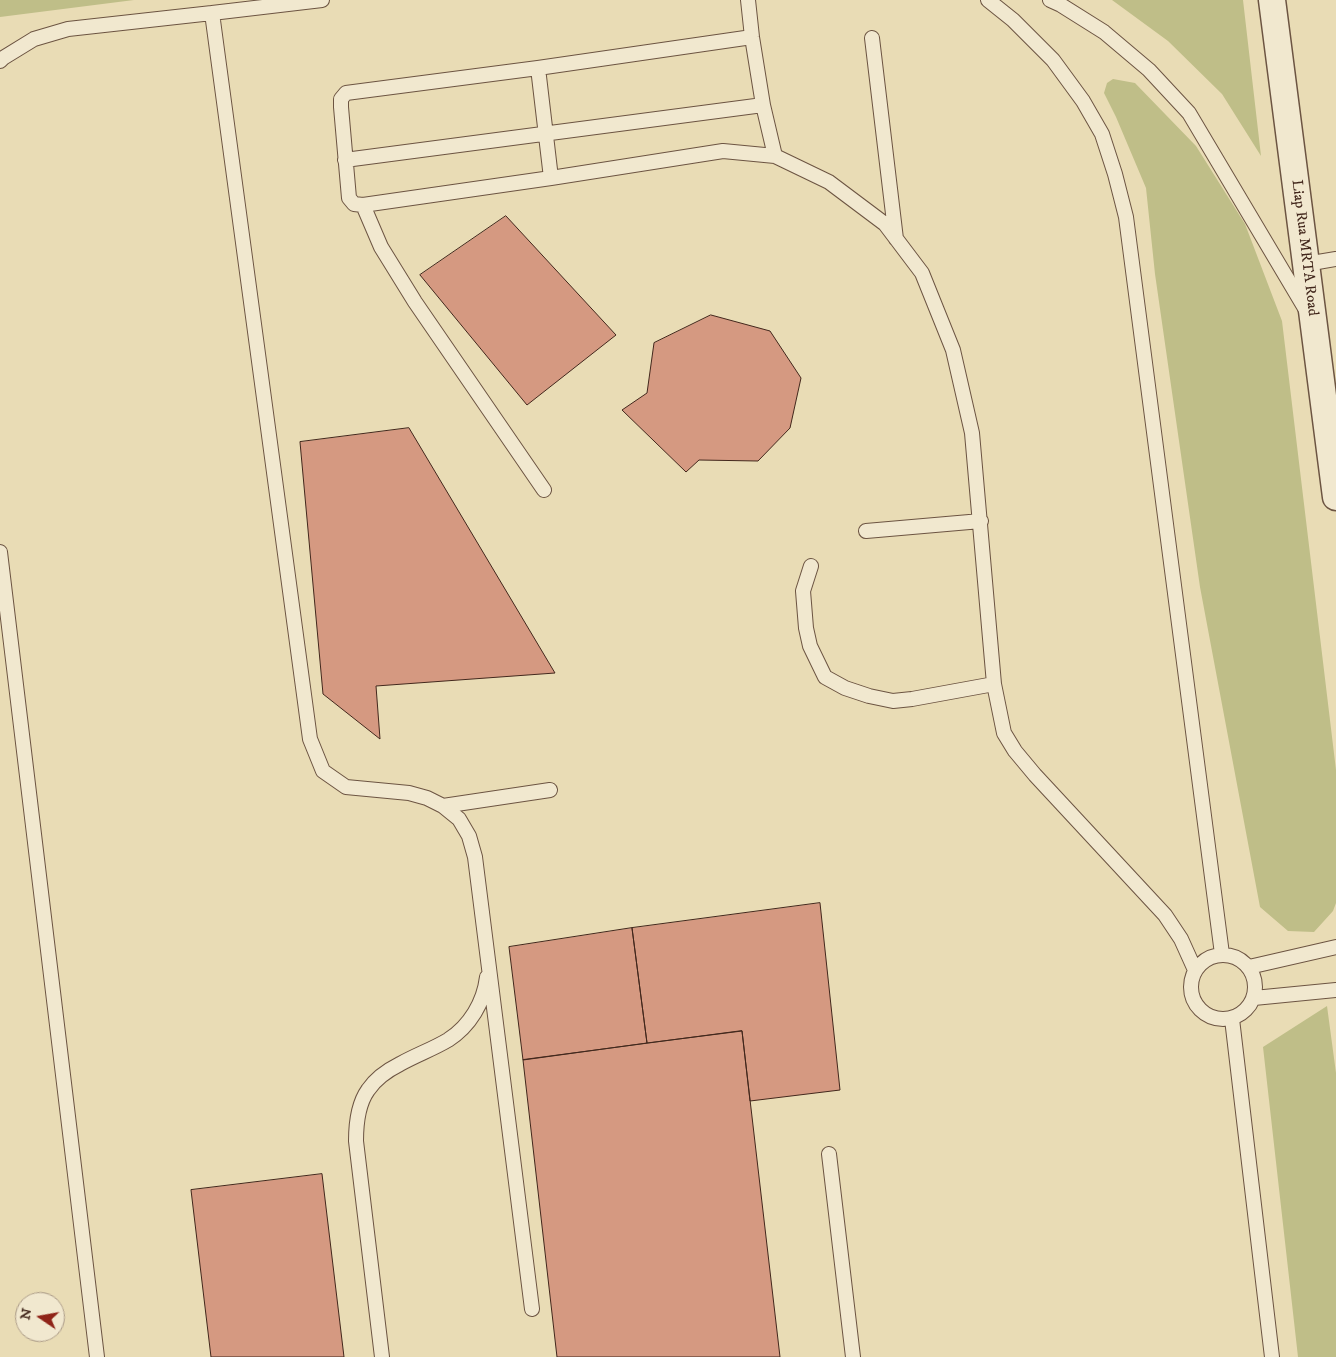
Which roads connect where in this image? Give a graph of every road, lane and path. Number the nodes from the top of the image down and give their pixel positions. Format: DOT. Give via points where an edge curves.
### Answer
graph roads {
  1 [pos="322,0"];
  2 [pos="748,0"];
  3 [pos="988,0"];
  4 [pos="1050,0"];
  5 [pos="1272,0"];
  6 [pos="212,14"];
  7 [pos="752,37"];
  8 [pos="872,38"];
  9 [pos="0,61"];
  10 [pos="538,68"];
  11 [pos="763,105"];
  12 [pos="546,134"];
  13 [pos="775,156"];
  14 [pos="345,160"];
  15 [pos="551,178"];
  16 [pos="363,205"];
  17 [pos="896,239"];
  18 [pos="1336,259"];
  19 [pos="1306,264"];
  20 [pos="1313,322"];
  21 [pos="544,490"];
  22 [pos="1336,499"];
  23 [pos="981,521"];
  24 [pos="866,531"];
  25 [pos="0,552"];
  26 [pos="811,566"];
  27 [pos="994,684"];
  28 [pos="550,790"];
  29 [pos="443,806"];
  30 [pos="1336,947"];
  31 [pos="1222,954"];
  32 [pos="489,964"];
  33 [pos="1249,967"];
  34 [pos="1195,970"];
  35 [pos="1336,990"];
  36 [pos="1254,998"];
  37 [pos="1232,1019"];
  38 [pos="828,1154"];
  39 [pos="532,1309"];
  40 [pos="97,1357"];
  41 [pos="382,1357"];
  42 [pos="853,1357"];
  43 [pos="1272,1357"];
  1 -- 6 [label="lane"];
  2 -- 7 [label="lane"];
  3 -- 31 [label="lane" via="1054,60 1082,101 1102,134 1126,217"];
  4 -- 20 [label="lane" via="1104,32 1149,70 1189,113"];
  5 -- 19 [label="street, Liap Rua MRTA Road"];
  6 -- 9 [label="lane" via="68,29 34,39"];
  6 -- 29 [label="lane" via="310,739 323,771 346,786 409,793"];
  7 -- 10 [label="lane"];
  7 -- 11 [label="lane"];
  8 -- 17 [label="lane"];
  10 -- 12 [label="lane"];
  10 -- 14 [label="lane" via="346,93 341,99"];
  11 -- 12 [label="lane"];
  11 -- 13 [label="lane"];
  12 -- 14 [label="lane"];
  12 -- 15 [label="lane"];
  13 -- 15 [label="lane" via="723,151"];
  13 -- 17 [label="lane" via="829,182 885,224"];
  14 -- 16 [label="lane" via="349,198 354,204"];
  15 -- 16 [label="lane"];
  16 -- 21 [label="lane" via="381,247 415,302"];
  17 -- 23 [label="lane" via="922,273 953,350 972,433"];
  18 -- 19 [label="lane"];
  19 -- 20 [label="street, Liap Rua MRTA Road"];
  20 -- 22 [label="street, Liap Rua MRTA Road"];
  23 -- 24 [label="lane"];
  23 -- 27 [label="lane"];
  25 -- 40 [label="lane"];
  26 -- 27 [label="lane" via="803,591 806,628 810,646 825,676 845,688 893,701"];
  27 -- 34 [label="lane" via="1004,732 1015,751 1165,915 1181,938"];
  28 -- 29 [label="lane"];
  29 -- 32 [label="lane" via="459,819 475,856"];
  30 -- 33 [label="lane"];
  31 -- 33 [label="lane" via="1237,957"];
  31 -- 34 [label="lane" via="1206,959"];
  32 -- 39 [label="lane"];
  32 -- 41 [label="lane" via="485,990 465,1027 377,1078 360,1107 356,1142"];
  33 -- 36 [label="lane" via="1255,982"];
  34 -- 37 [label="lane" via="1190,985 1192,1001 1202,1013 1216,1020"];
  35 -- 36 [label="lane"];
  36 -- 37 [label="lane" via="1246,1011"];
  37 -- 43 [label="lane"];
  38 -- 42 [label="lane"];
}
